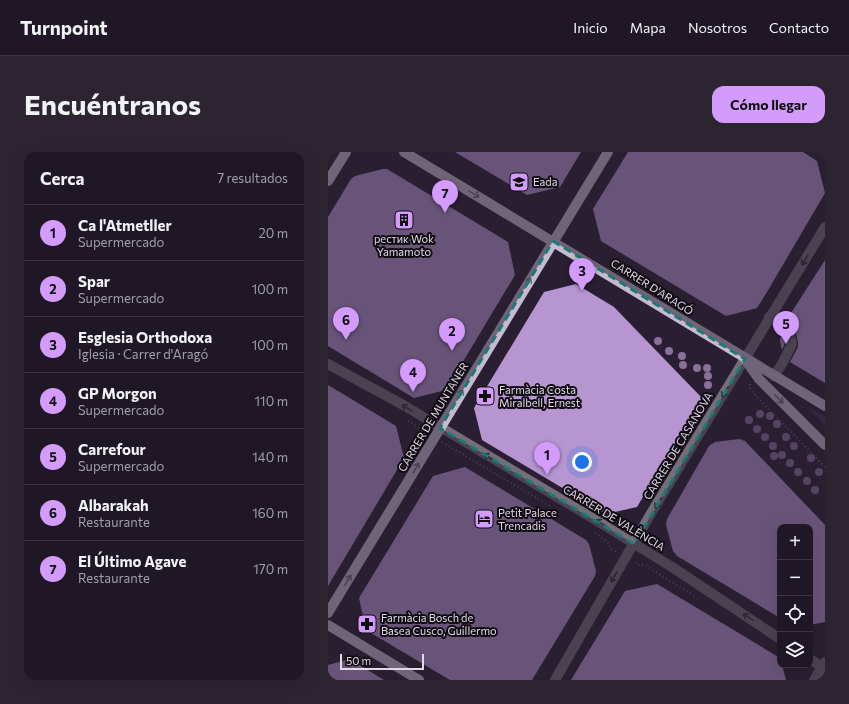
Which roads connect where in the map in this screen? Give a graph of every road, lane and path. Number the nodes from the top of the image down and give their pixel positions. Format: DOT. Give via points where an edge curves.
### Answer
graph roads {
  1 [pos="346,152"];
  2 [pos="404,152"];
  3 [pos="608,152"];
  4 [pos="328,181"];
  5 [pos="825,227"];
  6 [pos="553,241"];
  7 [pos="770,318"];
  8 [pos="745,358"];
  9 [pos="328,364"];
  10 [pos="774,376"];
  11 [pos="750,381"];
  12 [pos="825,406"];
  13 [pos="440,428"];
  14 [pos="825,445"];
  15 [pos="455,450"];
  16 [pos="825,467"];
  17 [pos="555,509"];
  18 [pos="589,529"];
  19 [pos="634,544"];
  20 [pos="610,548"];
  21 [pos="328,613"];
  22 [pos="328,625"];
  23 [pos="777,637"];
  24 [pos="813,660"];
  25 [pos="824,666"];
  26 [pos="419,680"];
  27 [pos="555,680"];
  28 [pos="814,680"];
  1 -- 4 [label="main road"];
  2 -- 6 [label="main road, CARRER D'ARAGÓ, one-way"];
  3 -- 6 [label="main road, CARRER DE MUNTANER"];
  5 -- 7 [label="street, CARRER DE CASANOVA, one-way"];
  6 -- 8 [label="main road, CARRER D'ARAGÓ"];
  13 -- 6 [label="main road, CARRER DE MUNTANER, one-way"];
  7 -- 8 [label="street, CARRER DE CASANOVA"];
  7 -- 10 [label="street" via="789,331 792,344"];
  8 -- 10 [label="main road, CARRER D'ARAGÓ"];
  8 -- 14 [label="main road, one-way" via="760,379"];
  8 -- 19 [label="street, CARRER DE CASANOVA, one-way"];
  13 -- 9 [label="street, CARRER DE VALÈNCIA, one-way"];
  10 -- 12 [label="main road, CARRER D'ARAGÓ"];
  11 -- 16 [label="path" via="750,388 755,395"];
  19 -- 13 [label="street, CARRER DE VALÈNCIA, one-way"];
  21 -- 13 [label="main road, CARRER DE MUNTANER, one-way"];
  15 -- 17 [label="path, CARRER DE VALÈNCIA"];
  18 -- 20 [label="path, CARRER DE VALÈNCIA" via="608,542"];
  23 -- 19 [label="street, CARRER DE VALÈNCIA, one-way"];
  19 -- 27 [label="street, CARRER DE CASANOVA, one-way"];
  22 -- 26 [label="main road"];
  24 -- 25 [label="street"];
  25 -- 28 [label="street"];
}
